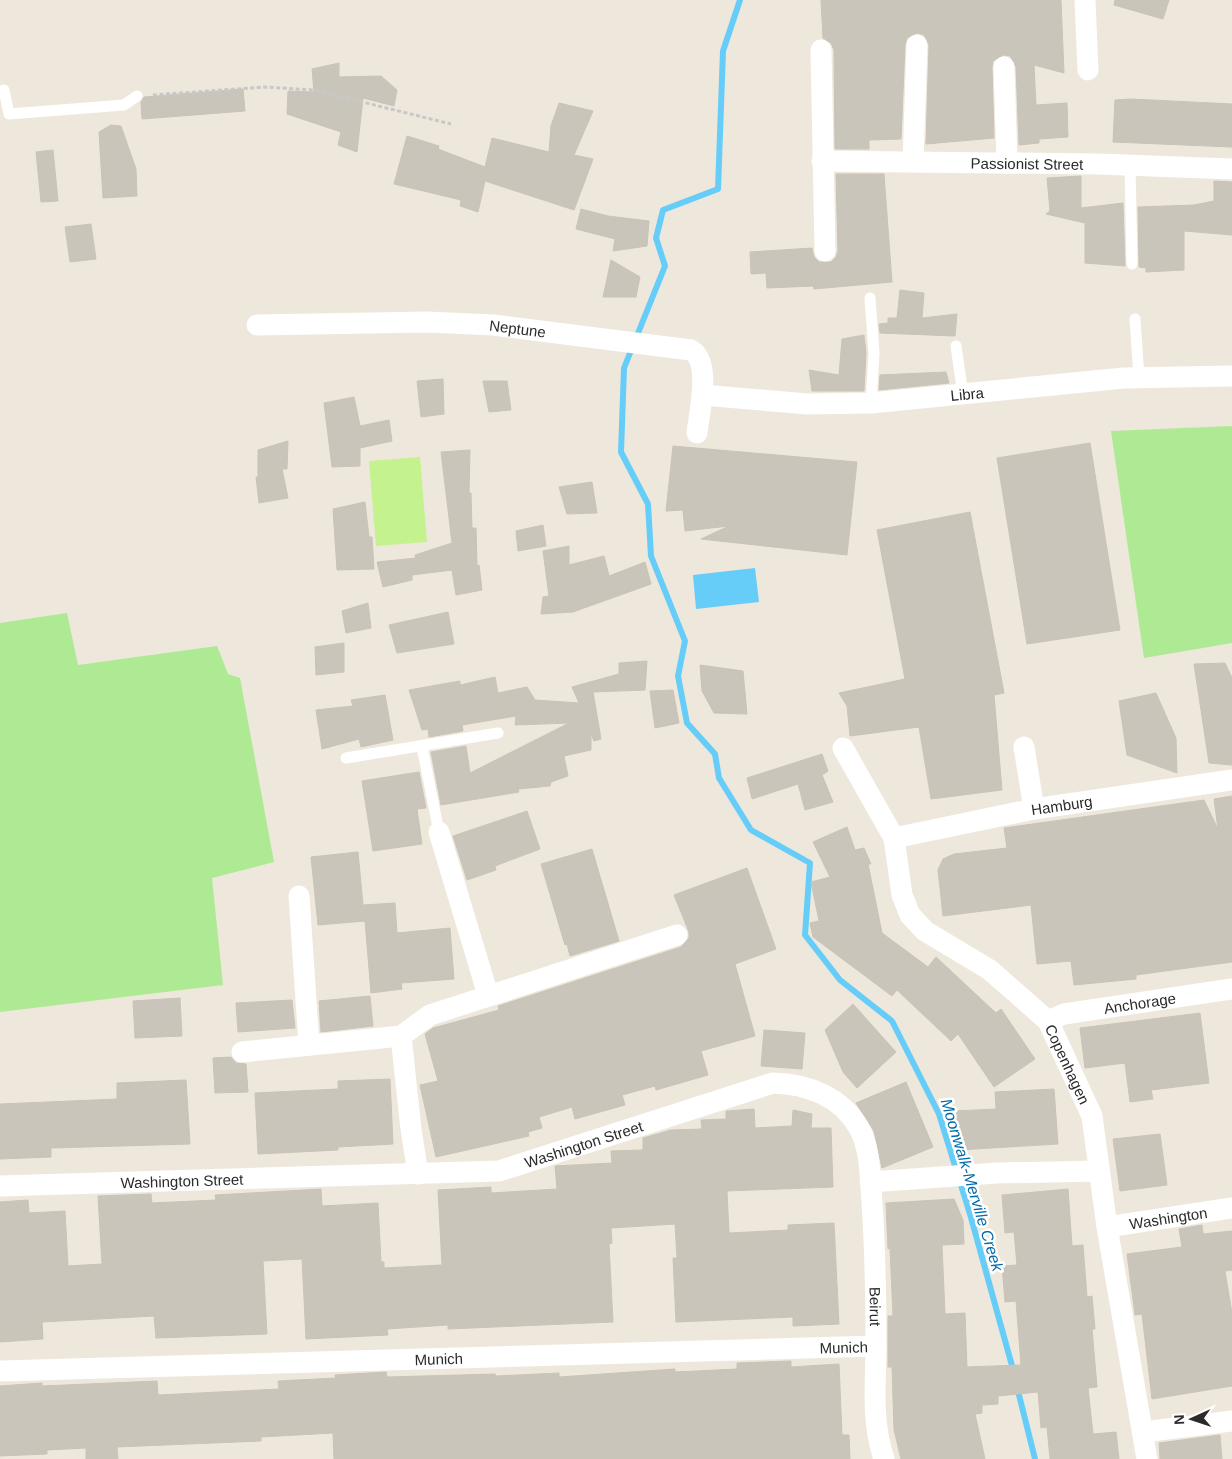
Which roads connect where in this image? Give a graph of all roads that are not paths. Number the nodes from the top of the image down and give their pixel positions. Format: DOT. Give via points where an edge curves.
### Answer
graph roads {
  1 [pos="1085,0"];
  2 [pos="917,45"];
  3 [pos="821,50"];
  4 [pos="1004,67"];
  5 [pos="1088,70"];
  6 [pos="0,91"];
  7 [pos="137,96"];
  8 [pos="822,161"];
  9 [pos="913,162"];
  10 [pos="1007,162"];
  11 [pos="1130,165"];
  12 [pos="1232,169"];
  13 [pos="825,252"];
  14 [pos="1132,264"];
  15 [pos="870,298"];
  16 [pos="1135,320"];
  17 [pos="257,325"];
  18 [pos="956,346"];
  19 [pos="1232,376"];
  20 [pos="1139,378"];
  21 [pos="702,395"];
  22 [pos="963,395"];
  23 [pos="871,403"];
  24 [pos="697,433"];
  25 [pos="498,733"];
  26 [pos="422,747"];
  27 [pos="1024,747"];
  28 [pos="843,748"];
  29 [pos="346,758"];
  30 [pos="1232,780"];
  31 [pos="1034,809"];
  32 [pos="439,832"];
  33 [pos="894,838"];
  34 [pos="299,896"];
  35 [pos="676,935"];
  36 [pos="1232,989"];
  37 [pos="488,995"];
  38 [pos="1048,1021"];
  39 [pos="401,1036"];
  40 [pos="309,1045"];
  41 [pos="242,1052"];
  42 [pos="1099,1170"];
  43 [pos="418,1174"];
  44 [pos="870,1182"];
  45 [pos="0,1186"];
  46 [pos="1232,1208"];
  47 [pos="1107,1227"];
  48 [pos="876,1346"];
  49 [pos="0,1371"];
  50 [pos="1232,1420"];
  51 [pos="1143,1432"];
  52 [pos="884,1459"];
  53 [pos="1147,1459"];
  1 -- 5 [label="street"];
  2 -- 9 [label="street"];
  3 -- 8 [label="street"];
  4 -- 10 [label="street"];
  6 -- 7 [label="lane" via="4,90 8,114 124,105"];
  8 -- 9 [label="street, Passionist Street"];
  8 -- 13 [label="street"];
  9 -- 10 [label="street, Passionist Street"];
  10 -- 11 [label="street, Passionist Street"];
  11 -- 12 [label="street, Passionist Street"];
  11 -- 14 [label="lane"];
  15 -- 23 [label="lane" via="874,353"];
  16 -- 20 [label="lane"];
  17 -- 21 [label="street, Neptune" via="427,322 493,325 691,350 697,354 702,367"];
  18 -- 22 [label="lane"];
  19 -- 20 [label="street, Libra"];
  20 -- 22 [label="street, Libra"];
  21 -- 23 [label="street, Libra" via="807,404"];
  21 -- 24 [label="street, Neptune"];
  22 -- 23 [label="street, Libra"];
  25 -- 26 [label="lane"];
  26 -- 29 [label="lane"];
  26 -- 32 [label="lane"];
  27 -- 31 [label="street"];
  28 -- 33 [label="street, Copenhagen"];
  30 -- 31 [label="street, Hamburg"];
  31 -- 33 [label="street, Hamburg"];
  32 -- 37 [label="street"];
  33 -- 38 [label="street, Copenhagen" via="902,895 910,915 926,931 990,970"];
  34 -- 40 [label="street"];
  35 -- 37 [label="street"];
  36 -- 38 [label="street, Anchorage" via="1064,1014"];
  37 -- 39 [label="street" via="430,1015"];
  38 -- 42 [label="street, Copenhagen" via="1092,1116"];
  39 -- 40 [label="street"];
  39 -- 43 [label="street"];
  40 -- 41 [label="street"];
  42 -- 44 [label="street"];
  42 -- 47 [label="street, Copenhagen"];
  43 -- 44 [label="street, Washington Street" via="502,1170 773,1083 792,1083 816,1090 840,1103 860,1128"];
  43 -- 45 [label="street, Washington Street"];
  44 -- 48 [label="street, Beirut"];
  46 -- 47 [label="street, Washington"];
  47 -- 51 [label="street, Copenhagen"];
  48 -- 49 [label="street, Munich"];
  48 -- 52 [label="street, Beirut" via="877,1434"];
  50 -- 51 [label="street"];
  51 -- 53 [label="street, Copenhagen"];
}
